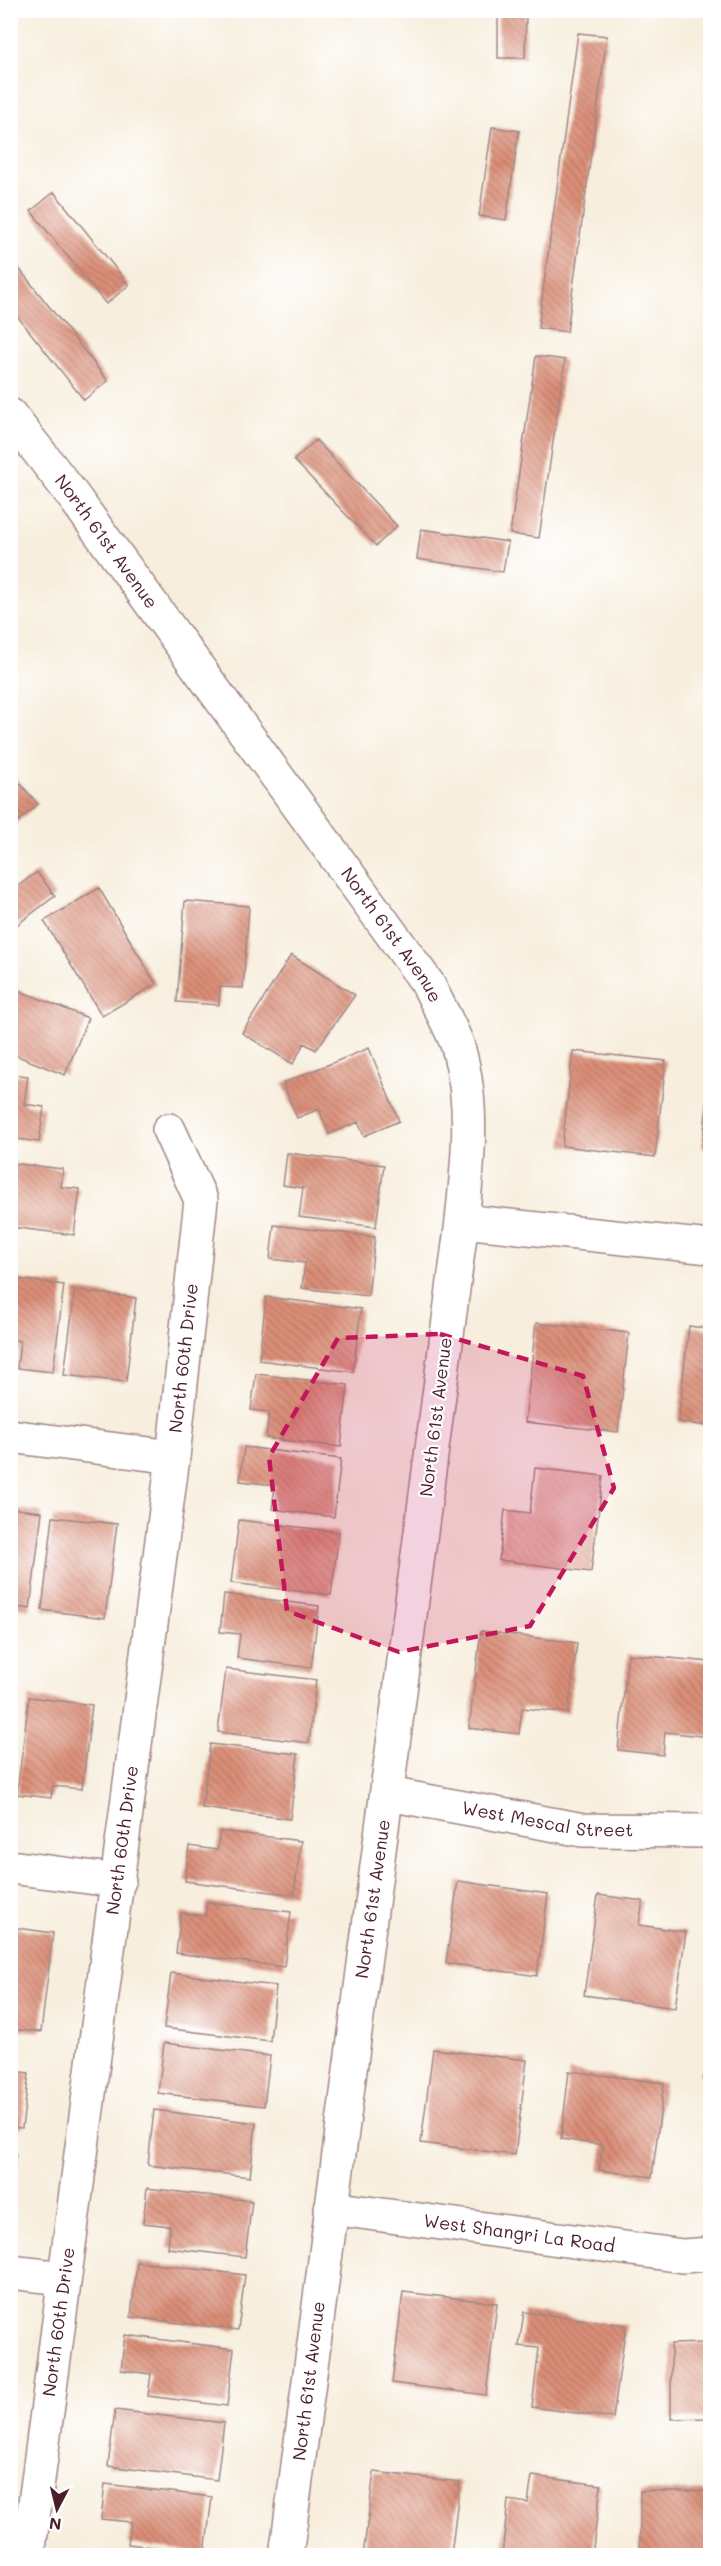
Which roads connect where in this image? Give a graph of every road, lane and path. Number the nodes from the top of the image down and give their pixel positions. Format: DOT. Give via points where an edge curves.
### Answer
graph roads {
  1 [pos="10,415"];
  2 [pos="169,1130"];
  3 [pos="462,1221"];
  4 [pos="711,1247"];
  5 [pos="10,1436"];
  6 [pos="173,1457"];
  7 [pos="388,1794"];
  8 [pos="711,1831"];
  9 [pos="10,1867"];
  10 [pos="119,1881"];
  11 [pos="331,2208"];
  12 [pos="711,2254"];
  13 [pos="10,2272"];
  14 [pos="64,2278"];
  15 [pos="28,2556"];
  16 [pos="286,2556"];
  1 -- 3 [label="street, North 61st Avenue" via="428,984 458,1046 468,1099 469,1145"];
  2 -- 6 [label="street, North 60th Drive" via="201,1200"];
  3 -- 4 [label="street"];
  3 -- 7 [label="street, North 61st Avenue"];
  5 -- 6 [label="street"];
  6 -- 10 [label="street, North 60th Drive"];
  7 -- 8 [label="street, West Mescal Street" via="583,1830"];
  7 -- 11 [label="street, North 61st Avenue"];
  9 -- 10 [label="street"];
  10 -- 14 [label="street, North 60th Drive"];
  11 -- 12 [label="street, West Shangri La Road" via="683,2256"];
  11 -- 16 [label="street, North 61st Avenue"];
  13 -- 14 [label="street"];
  14 -- 15 [label="street, North 60th Drive"];
}
